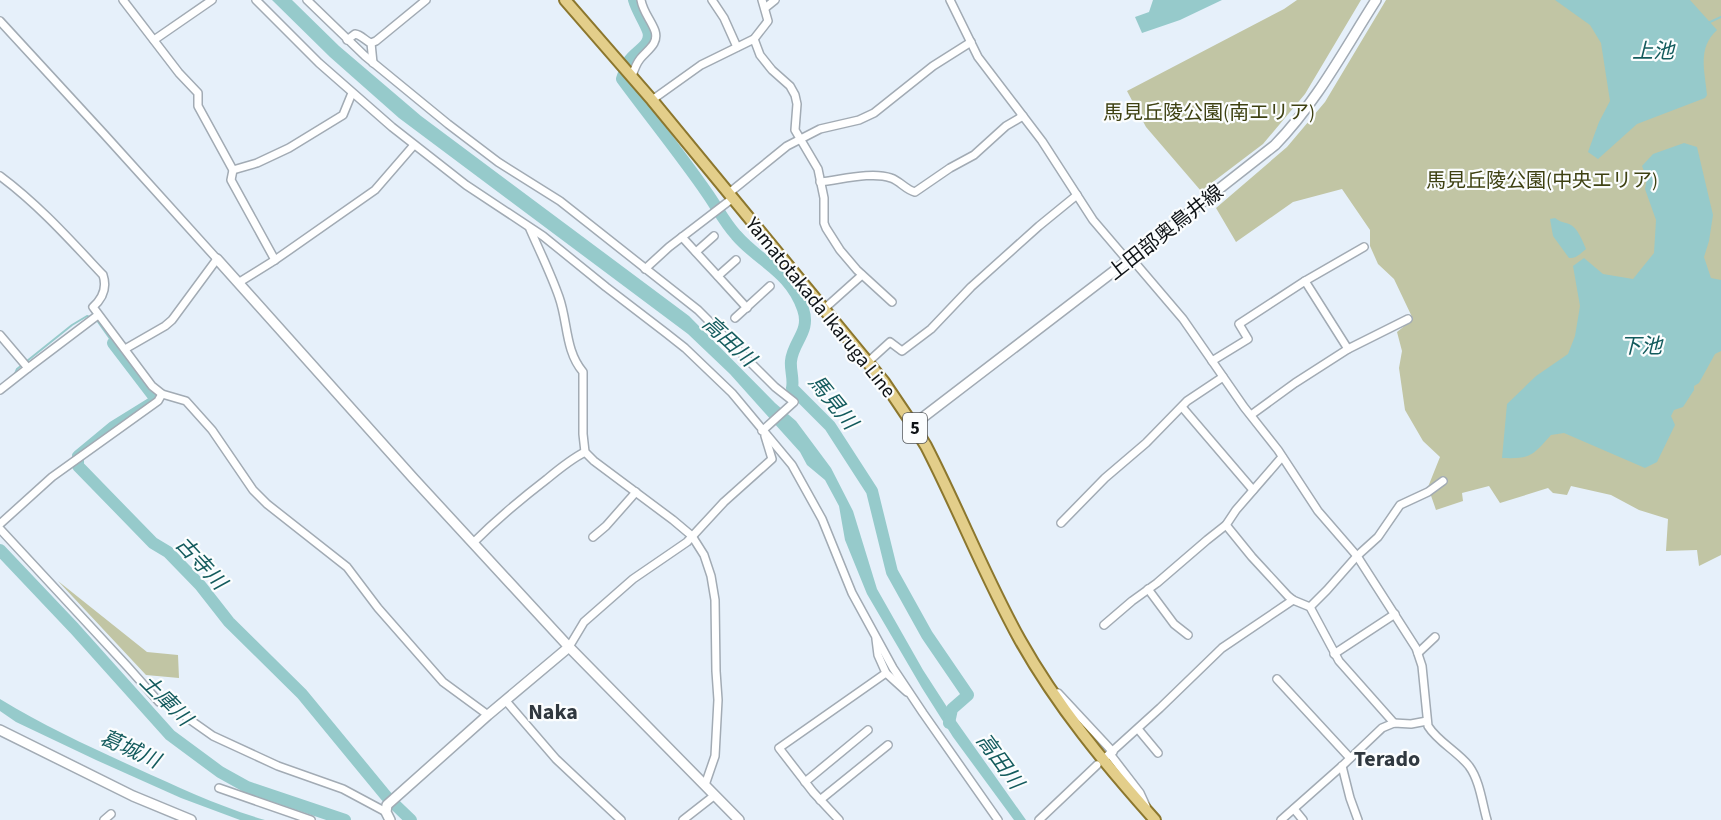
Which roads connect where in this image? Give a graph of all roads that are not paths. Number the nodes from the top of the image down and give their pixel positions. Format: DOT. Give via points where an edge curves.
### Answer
graph roads {
  1 [pos="123,0"];
  2 [pos="212,0"];
  3 [pos="256,0"];
  4 [pos="307,0"];
  5 [pos="426,0"];
  6 [pos="565,0"];
  7 [pos="642,0"];
  8 [pos="712,0"];
  9 [pos="775,0"];
  10 [pos="950,0"];
  11 [pos="1376,0"];
  12 [pos="264,4"];
  13 [pos="763,4"];
  14 [pos="0,21"];
  15 [pos="754,39"];
  16 [pos="154,40"];
  17 [pos="347,40"];
  18 [pos="970,42"];
  19 [pos="371,43"];
  20 [pos="737,47"];
  21 [pos="373,63"];
  22 [pos="628,72"];
  23 [pos="352,93"];
  24 [pos="652,100"];
  25 [pos="1023,116"];
  26 [pos="801,139"];
  27 [pos="414,145"];
  28 [pos="233,170"];
  29 [pos="0,176"];
  30 [pos="820,182"];
  31 [pos="1077,195"];
  32 [pos="731,196"];
  33 [pos="529,226"];
  34 [pos="714,236"];
  35 [pos="682,237"];
  36 [pos="1364,247"];
  37 [pos="696,252"];
  38 [pos="217,259"];
  39 [pos="274,260"];
  40 [pos="736,260"];
  41 [pos="1129,260"];
  42 [pos="645,269"];
  43 [pos="862,275"];
  44 [pos="718,276"];
  45 [pos="1305,281"];
  46 [pos="238,283"];
  47 [pos="770,286"];
  48 [pos="892,302"];
  49 [pos="747,308"];
  50 [pos="824,309"];
  51 [pos="98,315"];
  52 [pos="735,318"];
  53 [pos="1408,319"];
  54 [pos="0,335"];
  55 [pos="125,349"];
  56 [pos="1348,349"];
  57 [pos="1212,361"];
  58 [pos="868,362"];
  59 [pos="28,368"];
  60 [pos="1223,377"];
  61 [pos="0,390"];
  62 [pos="162,394"];
  63 [pos="1182,406"];
  64 [pos="1251,415"];
  65 [pos="914,425"];
  66 [pos="764,431"];
  67 [pos="585,452"];
  68 [pos="1282,458"];
  69 [pos="1443,480"];
  70 [pos="1253,490"];
  71 [pos="636,492"];
  72 [pos="0,524"];
  73 [pos="1061,524"];
  74 [pos="1227,525"];
  75 [pos="0,529"];
  76 [pos="692,536"];
  77 [pos="593,537"];
  78 [pos="473,543"];
  79 [pos="1357,555"];
  80 [pos="1148,589"];
  81 [pos="1293,600"];
  82 [pos="1310,607"];
  83 [pos="1395,614"];
  84 [pos="1104,625"];
  85 [pos="1188,635"];
  86 [pos="875,636"];
  87 [pos="1435,637"];
  88 [pos="569,647"];
  89 [pos="1418,652"];
  90 [pos="1334,654"];
  91 [pos="886,673"];
  92 [pos="1042,676"];
  93 [pos="1277,679"];
  94 [pos="909,693"];
  95 [pos="506,701"];
  96 [pos="488,715"];
  97 [pos="1427,721"];
  98 [pos="1394,723"];
  99 [pos="1138,729"];
  100 [pos="0,730"];
  101 [pos="868,730"];
  102 [pos="0,736"];
  103 [pos="13,737"];
  104 [pos="888,745"];
  105 [pos="1158,753"];
  106 [pos="1110,754"];
  107 [pos="1350,758"];
  108 [pos="1097,765"];
  109 [pos="1342,766"];
  110 [pos="805,782"];
  111 [pos="705,785"];
  112 [pos="219,788"];
  113 [pos="715,795"];
  114 [pos="820,800"];
  115 [pos="1294,809"];
  116 [pos="111,814"];
  117 [pos="388,816"];
  118 [pos="1150,818"];
  119 [pos="104,820"];
  120 [pos="190,820"];
  121 [pos="311,820"];
  122 [pos="621,820"];
  123 [pos="683,820"];
  124 [pos="739,820"];
  125 [pos="839,820"];
  126 [pos="998,820"];
  127 [pos="1039,820"];
  128 [pos="1281,820"];
  129 [pos="1303,820"];
  130 [pos="1358,820"];
  131 [pos="1487,820"];
  1 -- 16 [label="street"];
  2 -- 16 [label="street"];
  3 -- 12 [label="street"];
  4 -- 17 [label="street"];
  5 -- 19 [label="street"];
  6 -- 22 [label="main road, Yamatotakada Ikaruga Line / 5"];
  7 -- 22 [label="street" via="655,41"];
  8 -- 20 [label="street"];
  9 -- 13 [label="street"];
  10 -- 18 [label="street"];
  11 -- 41 [label="street, 上田部奥鳥井線" via="1315,97 1282,138"];
  12 -- 23 [label="street"];
  13 -- 15 [label="street" via="768,21"];
  14 -- 38 [label="street"];
  15 -- 20 [label="street"];
  15 -- 26 [label="street" via="760,55 795,95 795,130"];
  16 -- 28 [label="street" via="198,93 198,106"];
  17 -- 19 [label="street" via="355,34"];
  17 -- 21 [label="street"];
  18 -- 25 [label="street"];
  18 -- 26 [label="street" via="869,116 820,129"];
  19 -- 21 [label="street"];
  20 -- 24 [label="street" via="701,65"];
  21 -- 42 [label="street" via="486,153 560,201"];
  22 -- 24 [label="main road, Yamatotakada Ikaruga Line / 5"];
  23 -- 27 [label="street"];
  23 -- 28 [label="street" via="343,115 289,148"];
  24 -- 32 [label="main road, Yamatotakada Ikaruga Line / 5"];
  25 -- 30 [label="street" via="974,155 915,192 886,177"];
  25 -- 31 [label="street"];
  26 -- 30 [label="street" via="818,169"];
  26 -- 32 [label="street" via="780,151"];
  27 -- 33 [label="street"];
  27 -- 39 [label="street" via="375,190"];
  28 -- 39 [label="street" via="231,180"];
  29 -- 51 [label="street" via="49,217 103,275 103,294 93,307"];
  30 -- 43 [label="street" via="826,228"];
  31 -- 41 [label="street"];
  31 -- 58 [label="street" via="971,287 924,335 902,351 890,342"];
  32 -- 35 [label="street" via="723,207"];
  32 -- 50 [label="main road, Yamatotakada Ikaruga Line / 5"];
  33 -- 66 [label="street" via="685,348 732,393"];
  33 -- 67 [label="street" via="560,298 576,365 583,372"];
  34 -- 37 [label="street"];
  35 -- 37 [label="street"];
  35 -- 42 [label="street"];
  36 -- 45 [label="street"];
  37 -- 44 [label="street"];
  38 -- 46 [label="street"];
  38 -- 55 [label="street" via="172,320"];
  39 -- 46 [label="street"];
  40 -- 44 [label="street"];
  41 -- 57 [label="street" via="1183,318"];
  41 -- 65 [label="street, 上田部奥鳥井線"];
  42 -- 66 [label="street" via="698,310 794,402"];
  43 -- 48 [label="street"];
  43 -- 50 [label="street"];
  44 -- 49 [label="street"];
  45 -- 56 [label="street"];
  45 -- 57 [label="street" via="1239,324 1248,339"];
  46 -- 78 [label="street"];
  47 -- 49 [label="street"];
  49 -- 52 [label="street"];
  50 -- 58 [label="main road, Yamatotakada Ikaruga Line / 5"];
  51 -- 55 [label="street"];
  51 -- 59 [label="street"];
  53 -- 56 [label="street"];
  54 -- 59 [label="street"];
  55 -- 62 [label="street"];
  56 -- 64 [label="street"];
  57 -- 60 [label="street"];
  58 -- 65 [label="main road, Yamatotakada Ikaruga Line / 5"];
  59 -- 61 [label="street"];
  60 -- 63 [label="street"];
  60 -- 64 [label="street"];
  62 -- 72 [label="street" via="158,401 52,477"];
  62 -- 96 [label="street" via="186,401 212,430 253,490 347,567 443,682"];
  63 -- 70 [label="street"];
  63 -- 73 [label="street"];
  64 -- 68 [label="street"];
  65 -- 92 [label="main road, Yamatotakada Ikaruga Line / 5" via="1011,623"];
  66 -- 76 [label="street" via="771,459"];
  66 -- 86 [label="street" via="792,465 813,502"];
  67 -- 71 [label="street"];
  67 -- 78 [label="street" via="536,487"];
  68 -- 70 [label="street"];
  68 -- 79 [label="street" via="1324,519"];
  69 -- 79 [label="street" via="1400,505 1378,537"];
  70 -- 74 [label="street"];
  71 -- 76 [label="street"];
  71 -- 77 [label="street"];
  74 -- 80 [label="street"];
  74 -- 81 [label="street"];
  75 -- 117 [label="street" via="159,702 213,736 278,766 343,789"];
  76 -- 88 [label="street" via="633,579 584,622"];
  76 -- 111 [label="street" via="704,555 715,600 715,756"];
  78 -- 88 [label="street"];
  79 -- 82 [label="street"];
  79 -- 83 [label="street"];
  80 -- 84 [label="street"];
  80 -- 85 [label="street" via="1174,624"];
  81 -- 82 [label="street"];
  81 -- 99 [label="street" via="1222,648"];
  82 -- 90 [label="street"];
  83 -- 89 [label="street"];
  83 -- 90 [label="street"];
  86 -- 91 [label="street"];
  86 -- 94 [label="street"];
  87 -- 89 [label="street"];
  88 -- 95 [label="street"];
  88 -- 111 [label="street"];
  89 -- 97 [label="street"];
  90 -- 98 [label="street"];
  91 -- 94 [label="street"];
  91 -- 110 [label="street" via="778,748"];
  92 -- 106 [label="street"];
  92 -- 118 [label="main road, Yamatotakada Ikaruga Line / 5" via="1081,733"];
  93 -- 107 [label="street"];
  94 -- 126 [label="street"];
  95 -- 96 [label="street"];
  95 -- 122 [label="street" via="556,759"];
  96 -- 117 [label="street" via="387,805"];
  97 -- 98 [label="street"];
  97 -- 131 [label="street" via="1430,730 1473,772"];
  98 -- 107 [label="street" via="1382,728"];
  99 -- 105 [label="street"];
  99 -- 106 [label="street"];
  100 -- 103 [label="street"];
  101 -- 110 [label="street"];
  102 -- 103 [label="street"];
  103 -- 120 [label="street"];
  104 -- 114 [label="street"];
  106 -- 118 [label="street" via="1143,798"];
  107 -- 109 [label="street"];
  108 -- 127 [label="street"];
  109 -- 115 [label="street"];
  109 -- 130 [label="street"];
  110 -- 114 [label="street"];
  111 -- 113 [label="street"];
  112 -- 121 [label="street"];
  113 -- 123 [label="street"];
  113 -- 124 [label="street"];
  114 -- 125 [label="street"];
  115 -- 128 [label="street"];
  115 -- 129 [label="street"];
  116 -- 119 [label="street"];
}
